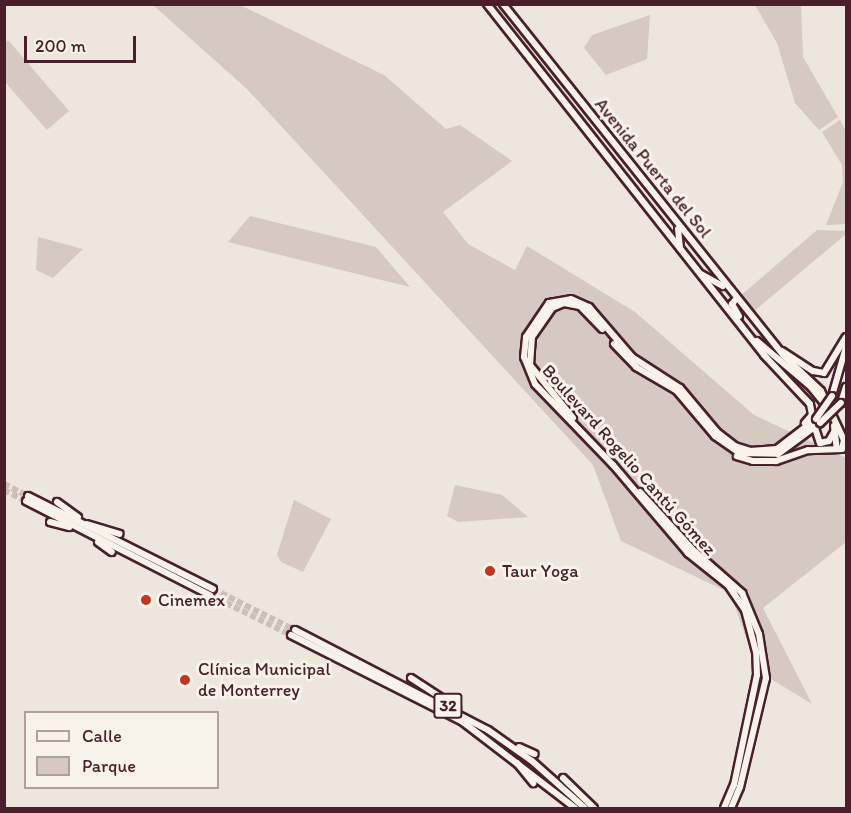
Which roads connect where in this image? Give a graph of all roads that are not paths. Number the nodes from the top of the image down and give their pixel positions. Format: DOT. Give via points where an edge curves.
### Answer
graph roads {
  1 [pos="487,4"];
  2 [pos="503,4"];
  3 [pos="495,15"];
  4 [pos="516,21"];
  5 [pos="674,218"];
  6 [pos="680,248"];
  7 [pos="702,254"];
  8 [pos="687,257"];
  9 [pos="715,270"];
  10 [pos="700,273"];
  11 [pos="711,278"];
  12 [pos="736,299"];
  13 [pos="742,325"];
  14 [pos="846,337"];
  15 [pos="755,343"];
  16 [pos="846,347"];
  17 [pos="780,350"];
  18 [pos="846,387"];
  19 [pos="817,424"];
  20 [pos="835,429"];
  21 [pos="714,436"];
  22 [pos="785,445"];
  23 [pos="837,449"];
  24 [pos="27,499"];
  25 [pos="57,502"];
  26 [pos="50,522"];
  27 [pos="81,524"];
  28 [pos="120,534"];
  29 [pos="92,535"];
  30 [pos="112,552"];
  31 [pos="759,651"];
  32 [pos="411,678"];
  33 [pos="409,701"];
  34 [pos="463,715"];
  35 [pos="453,716"];
  36 [pos="507,742"];
  37 [pos="535,754"];
  38 [pos="517,760"];
  39 [pos="563,778"];
  40 [pos="533,783"];
  41 [pos="575,808"];
  42 [pos="585,808"];
  43 [pos="594,808"];
  44 [pos="724,808"];
  45 [pos="731,808"];
  1 -- 3 [label="main road, Avenida Puerta del Sol"];
  2 -- 4 [label="main road, Avenida Puerta del Sol"];
  3 -- 4 [label="main road" via="498,6"];
  3 -- 6 [label="main road, Avenida Puerta del Sol"];
  4 -- 5 [label="main road, Avenida Puerta del Sol"];
  5 -- 6 [label="main road" via="682,239"];
  5 -- 7 [label="main road, Avenida Puerta del Sol"];
  6 -- 8 [label="main road, Avenida Puerta del Sol"];
  7 -- 8 [label="main road" via="690,250"];
  7 -- 9 [label="main road, Avenida Puerta del Sol"];
  8 -- 10 [label="main road, Avenida Puerta del Sol"];
  9 -- 11 [label="main road"];
  9 -- 12 [label="main road, Avenida Puerta del Sol"];
  10 -- 11 [label="main road"];
  10 -- 13 [label="main road, Avenida Puerta del Sol"];
  11 -- 12 [label="main road"];
  12 -- 13 [label="main road" via="733,306"];
  12 -- 17 [label="main road" via="746,316 752,317"];
  13 -- 15 [label="main road, Avenida Puerta del Sol"];
  14 -- 17 [label="main road" via="824,373 813,371"];
  15 -- 20 [label="main road" via="817,393"];
  15 -- 22 [label="main road" via="812,411"];
  16 -- 19 [label="main road, Boulevard Rogelio Cantú Gómez, bridge" via="832,396"];
  17 -- 23 [label="main road" via="824,395 844,440 842,449"];
  18 -- 19 [label="main road, Boulevard Rogelio Cantú Gómez, bridge" via="841,403"];
  19 -- 20 [label="main road" via="820,443 831,438"];
  19 -- 21 [label="main road, Boulevard Rogelio Cantú Gómez" via="787,450 769,456 740,453"];
  19 -- 22 [label="main road, Boulevard Rogelio Cantú Gómez"];
  20 -- 23 [label="main road"];
  21 -- 23 [label="main road" via="733,454 753,461 776,461 808,450"];
  21 -- 31 [label="main road, Boulevard Rogelio Cantú Gómez" via="677,391 627,360 579,306 558,304 538,326 528,357 539,381 692,549 742,593"];
  22 -- 31 [label="main road, Boulevard Rogelio Cantú Gómez" via="760,452 728,442 680,388 623,349 596,314 581,302 556,300 532,323 524,357 535,384 613,465 688,553 736,593"];
  24 -- 27 [label="main road"];
  25 -- 27 [label="main road"];
  26 -- 27 [label="main road"];
  27 -- 28 [label="main road"];
  27 -- 29 [label="main road"];
  27 -- 29 [label="main road" via="212,592"];
  29 -- 30 [label="main road"];
  31 -- 44 [label="main road" via="734,785"];
  31 -- 45 [label="main road" via="766,678 740,787"];
  32 -- 34 [label="main road"];
  33 -- 35 [label="main road"];
  34 -- 35 [label="main road, 32" via="293,632"];
  34 -- 36 [label="main road, 32"];
  35 -- 38 [label="main road, 32"];
  36 -- 37 [label="main road"];
  36 -- 42 [label="main road, 32"];
  38 -- 40 [label="main road"];
  38 -- 41 [label="main road, 32"];
  39 -- 43 [label="main road"];
}
